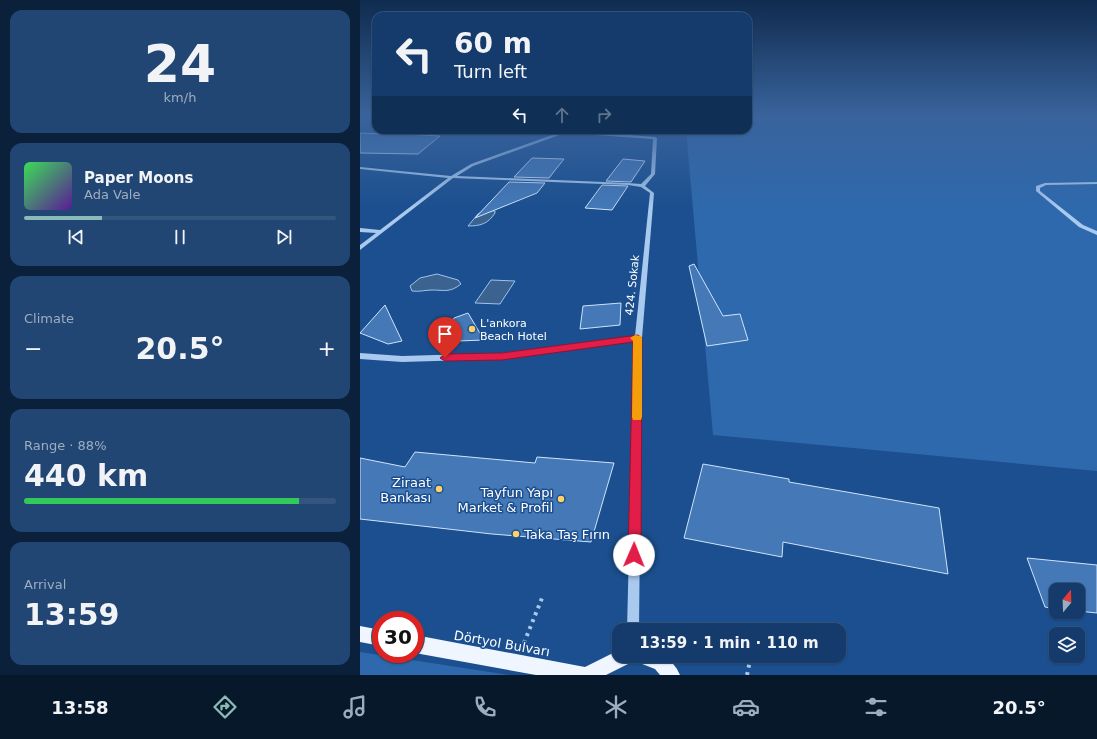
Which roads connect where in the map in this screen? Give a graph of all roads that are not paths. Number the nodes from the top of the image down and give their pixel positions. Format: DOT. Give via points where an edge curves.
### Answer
graph roads {
  1 [pos="524,146"];
  2 [pos="655,146"];
  3 [pos="360,168"];
  4 [pos="452,177"];
  5 [pos="1097,183"];
  6 [pos="642,186"];
  7 [pos="360,230"];
  8 [pos="380,232"];
  9 [pos="1097,233"];
  10 [pos="360,248"];
  11 [pos="638,338"];
  12 [pos="360,356"];
  13 [pos="633,623"];
  14 [pos="360,634"];
  15 [pos="372,636"];
  16 [pos="424,646"];
  17 [pos="612,663"];
  18 [pos="663,663"];
  19 [pos="584,675"];
  20 [pos="587,675"];
  21 [pos="671,675"];
  1 -- 4 [label="street" via="489,157"];
  2 -- 6 [label="street" via="653,174"];
  3 -- 4 [label="street"];
  4 -- 6 [label="street"];
  4 -- 8 [label="street"];
  5 -- 9 [label="street" via="1045,184 1038,187 1038,191 1081,226"];
  6 -- 11 [label="street, 424. Sokak" via="652,193"];
  7 -- 8 [label="street"];
  8 -- 10 [label="street"];
  11 -- 12 [label="street" via="502,356 402,359"];
  11 -- 13 [label="street, 424. Sokak"];
  14 -- 15 [label="main road"];
  16 -- 19 [label="main road, Dörtyol Bulvarı"];
  17 -- 20 [label="main road"];
  18 -- 21 [label="main road"];
}
